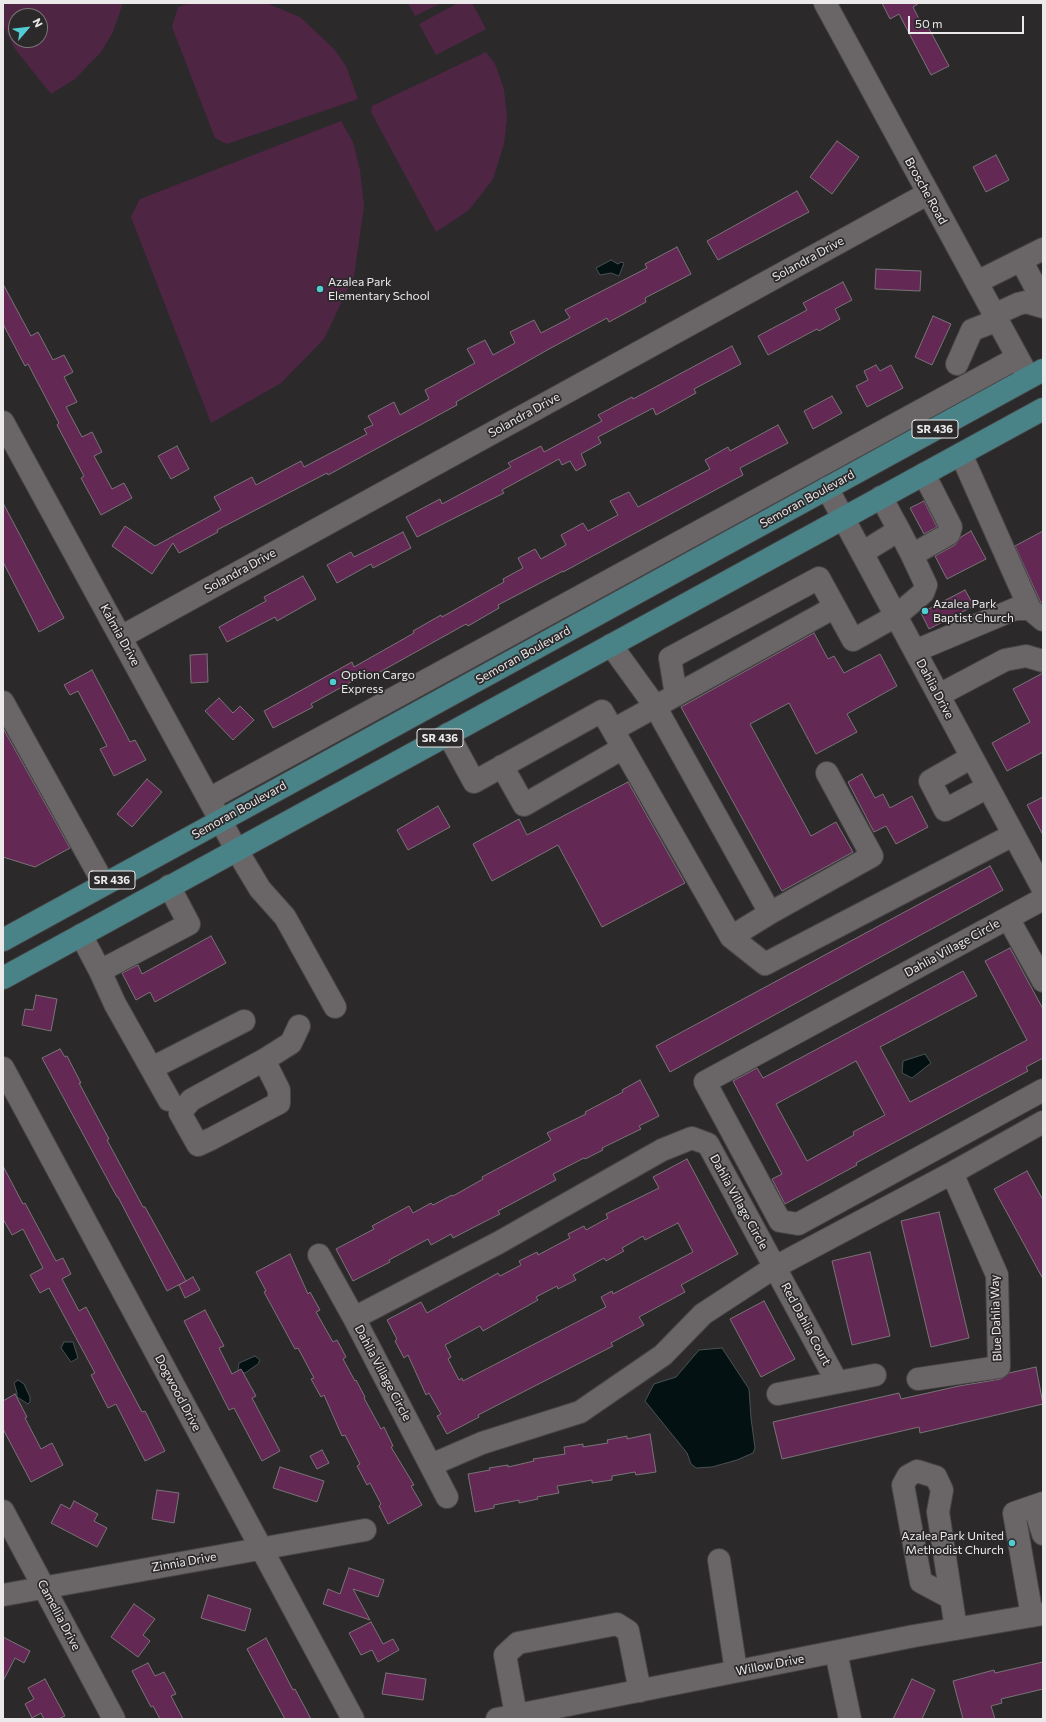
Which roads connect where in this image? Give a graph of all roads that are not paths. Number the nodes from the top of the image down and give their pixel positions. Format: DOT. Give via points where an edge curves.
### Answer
graph roads {
  1 [pos="824,3"];
  2 [pos="927,194"];
  3 [pos="1043,249"];
  4 [pos="1021,260"];
  5 [pos="977,282"];
  6 [pos="1043,307"];
  7 [pos="996,318"];
  8 [pos="1017,358"];
  9 [pos="957,364"];
  10 [pos="1036,374"];
  11 [pos="1043,409"];
  12 [pos="3,422"];
  13 [pos="961,454"];
  14 [pos="924,474"];
  15 [pos="827,488"];
  16 [pos="881,498"];
  17 [pos="844,518"];
  18 [pos="899,530"];
  19 [pos="862,553"];
  20 [pos="912,555"];
  21 [pos="835,607"];
  22 [pos="1037,615"];
  23 [pos="896,616"];
  24 [pos="121,636"];
  25 [pos="611,645"];
  26 [pos="915,651"];
  27 [pos="1043,661"];
  28 [pos="676,695"];
  29 [pos="939,695"];
  30 [pos="3,702"];
  31 [pos="655,706"];
  32 [pos="613,730"];
  33 [pos="448,734"];
  34 [pos="623,748"];
  35 [pos="972,757"];
  36 [pos="502,766"];
  37 [pos="827,773"];
  38 [pos="988,787"];
  39 [pos="209,799"];
  40 [pos="220,820"];
  41 [pos="1013,835"];
  42 [pos="236,849"];
  43 [pos="1035,854"];
  44 [pos="104,884"];
  45 [pos="169,886"];
  46 [pos="1043,889"];
  47 [pos="1043,899"];
  48 [pos="770,913"];
  49 [pos="1008,918"];
  50 [pos="81,935"];
  51 [pos="731,937"];
  52 [pos="3,940"];
  53 [pos="100,972"];
  54 [pos="3,978"];
  55 [pos="1043,981"];
  56 [pos="335,1007"];
  57 [pos="244,1021"];
  58 [pos="299,1026"];
  59 [pos="264,1060"];
  60 [pos="3,1068"];
  61 [pos="152,1068"];
  62 [pos="1043,1090"];
  63 [pos="169,1100"];
  64 [pos="1043,1122"];
  65 [pos="952,1173"];
  66 [pos="319,1256"];
  67 [pos="775,1267"];
  68 [pos="354,1318"];
  69 [pos="875,1375"];
  70 [pos="918,1379"];
  71 [pos="837,1382"];
  72 [pos="778,1394"];
  73 [pos="431,1465"];
  74 [pos="448,1497"];
  75 [pos="1038,1504"];
  76 [pos="3,1511"];
  77 [pos="365,1530"];
  78 [pos="1043,1534"];
  79 [pos="262,1548"];
  80 [pos="719,1560"];
  81 [pos="1034,1571"];
  82 [pos="45,1587"];
  83 [pos="3,1595"];
  84 [pos="951,1598"];
  85 [pos="1037,1615"];
  86 [pos="956,1629"];
  87 [pos="836,1652"];
  88 [pos="736,1672"];
  89 [pos="640,1690"];
  90 [pos="507,1717"];
  91 [pos="114,1719"];
  92 [pos="353,1719"];
  93 [pos="850,1719"];
  1 -- 2 [label="street, Brosche Road"];
  2 -- 5 [label="street, Brosche Road"];
  2 -- 24 [label="street, Solandra Drive"];
  3 -- 4 [label="street"];
  4 -- 5 [label="street"];
  4 -- 6 [label="street"];
  5 -- 7 [label="street, Brosche Road"];
  6 -- 7 [label="street" via="1022,303"];
  7 -- 8 [label="street, Brosche Road"];
  7 -- 9 [label="street" via="972,330"];
  8 -- 10 [label="street, Brosche Road"];
  8 -- 39 [label="street"];
  10 -- 15 [label="main road, Semoran Boulevard / SR 436"];
  11 -- 13 [label="main road, SR 436"];
  12 -- 24 [label="street, Kalmia Drive"];
  13 -- 14 [label="main road, SR 436"];
  13 -- 22 [label="street"];
  14 -- 16 [label="main road, SR 436"];
  14 -- 20 [label="street" via="950,527 949,534"];
  15 -- 17 [label="street, Dahlia Drive"];
  15 -- 40 [label="main road, Semoran Boulevard / SR 436"];
  16 -- 17 [label="main road, SR 436"];
  16 -- 18 [label="street"];
  17 -- 19 [label="street, Dahlia Drive"];
  17 -- 25 [label="main road, SR 436"];
  18 -- 19 [label="street"];
  18 -- 20 [label="street"];
  19 -- 23 [label="street, Dahlia Drive"];
  20 -- 23 [label="street" via="926,585 923,593"];
  21 -- 23 [label="street" via="853,640"];
  21 -- 28 [label="street"];
  21 -- 28 [label="street" via="819,578 670,658"];
  22 -- 26 [label="street" via="1015,609"];
  23 -- 26 [label="street, Dahlia Drive"];
  24 -- 39 [label="street, Kalmia Drive"];
  25 -- 31 [label="street"];
  25 -- 33 [label="main road, SR 436"];
  26 -- 29 [label="street, Dahlia Drive"];
  27 -- 29 [label="street" via="1026,656 1005,660"];
  28 -- 31 [label="street"];
  29 -- 35 [label="street, Dahlia Drive"];
  30 -- 44 [label="street"];
  31 -- 32 [label="street"];
  31 -- 48 [label="street"];
  32 -- 34 [label="street"];
  32 -- 36 [label="street" via="602,711"];
  33 -- 36 [label="street" via="474,782"];
  33 -- 42 [label="main road, SR 436"];
  34 -- 36 [label="street" via="524,805"];
  34 -- 51 [label="street"];
  35 -- 38 [label="street, Dahlia Drive"];
  35 -- 38 [label="street" via="930,781 945,810"];
  37 -- 48 [label="street" via="872,856"];
  38 -- 41 [label="street, Dahlia Drive"];
  39 -- 40 [label="street, Kalmia Drive"];
  40 -- 42 [label="street, Kalmia Drive"];
  40 -- 44 [label="main road, Semoran Boulevard / SR 436"];
  41 -- 43 [label="street, Dahlia Drive"];
  41 -- 51 [label="street" via="765,964"];
  42 -- 45 [label="main road, SR 436"];
  42 -- 56 [label="street, Kalmia Drive" via="260,889 285,917"];
  43 -- 46 [label="street, Dahlia Drive"];
  44 -- 52 [label="main road, Semoran Boulevard / SR 436"];
  45 -- 50 [label="main road, SR 436"];
  45 -- 53 [label="street" via="189,924"];
  47 -- 49 [label="street, Dahlia Village Circle"];
  48 -- 51 [label="street"];
  49 -- 55 [label="street, Dahlia Village Circle"];
  49 -- 62 [label="street, Dahlia Village Circle" via="705,1082 780,1221 798,1224"];
  50 -- 53 [label="street"];
  50 -- 54 [label="main road, SR 436"];
  53 -- 61 [label="street" via="115,1004"];
  57 -- 61 [label="street"];
  58 -- 59 [label="street" via="291,1043"];
  60 -- 79 [label="street, Dogwood Drive"];
  61 -- 63 [label="street"];
  64 -- 65 [label="street"];
  65 -- 67 [label="street"];
  65 -- 70 [label="street, Blue Dahlia Way" via="997,1275 999,1367"];
  66 -- 68 [label="street"];
  67 -- 68 [label="street, Dahlia Village Circle" via="708,1144 692,1138 662,1150 498,1243"];
  67 -- 71 [label="street, Red Dahlia Court"];
  67 -- 73 [label="street" via="703,1314 663,1355 580,1412 482,1443"];
  68 -- 73 [label="street, Dahlia Village Circle"];
  69 -- 71 [label="street"];
  71 -- 72 [label="street"];
  73 -- 74 [label="street, Dahlia Village Circle"];
  75 -- 78 [label="street"];
  75 -- 81 [label="street" via="1014,1513"];
  76 -- 82 [label="street, Camellia Drive"];
  77 -- 79 [label="street, Zinnia Drive"];
  79 -- 82 [label="street, Zinnia Drive"];
  79 -- 92 [label="street, Dogwood Drive"];
  80 -- 88 [label="street"];
  81 -- 85 [label="street"];
  82 -- 83 [label="street, Zinnia Drive"];
  82 -- 91 [label="street, Camellia Drive"];
  84 -- 84 [label="street" via="938,1512 942,1490 936,1477 917,1471 908,1476 903,1485 921,1582"];
  84 -- 86 [label="street"];
  85 -- 86 [label="street, Willow Drive"];
  86 -- 87 [label="street, Willow Drive"];
  87 -- 88 [label="street, Willow Drive"];
  87 -- 93 [label="street"];
  88 -- 89 [label="street, Willow Drive"];
  89 -- 90 [label="street, Willow Drive"];
  89 -- 90 [label="street" via="628,1631 617,1624 518,1643 505,1655"];
}
